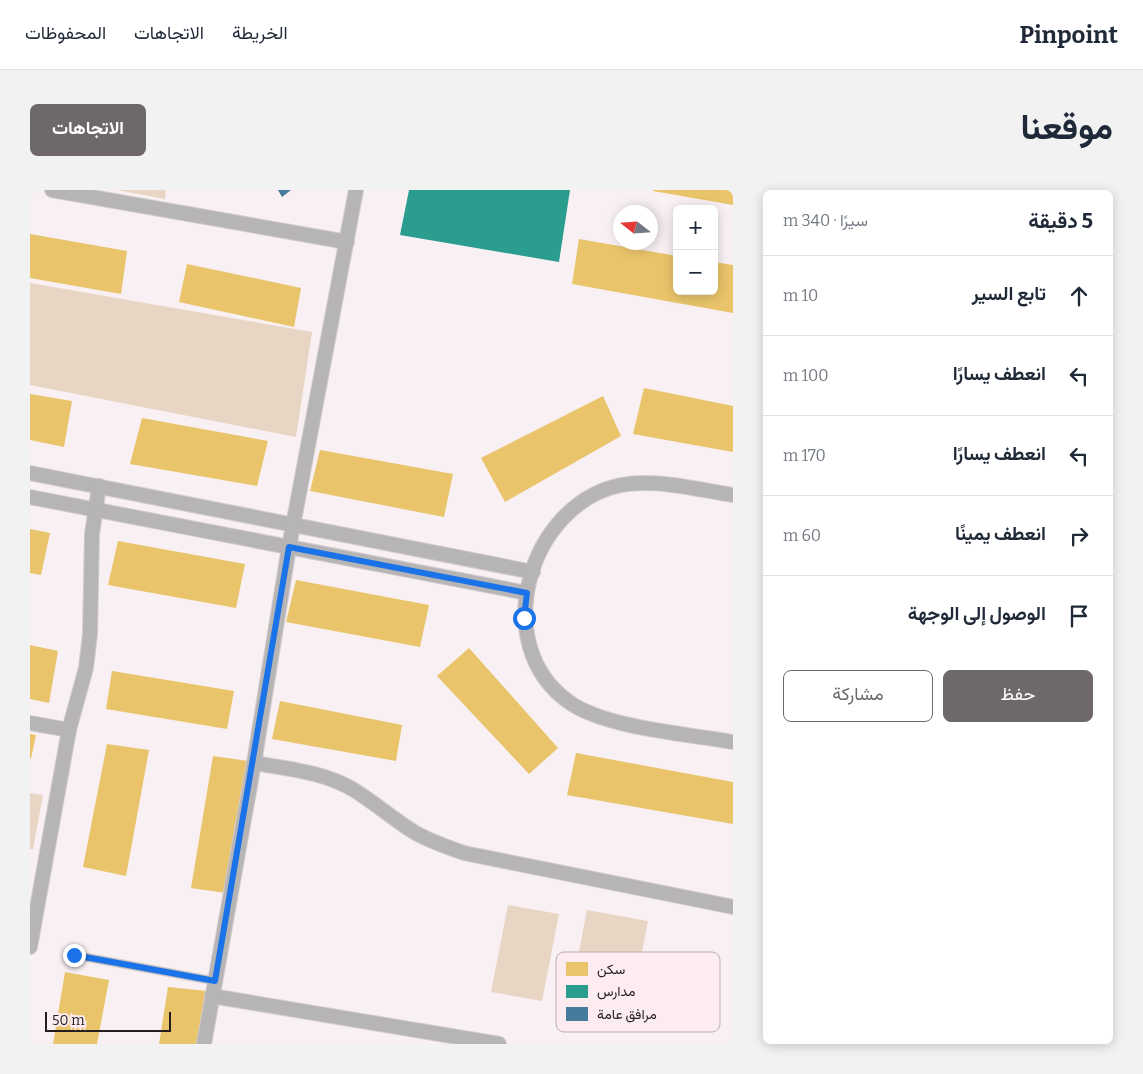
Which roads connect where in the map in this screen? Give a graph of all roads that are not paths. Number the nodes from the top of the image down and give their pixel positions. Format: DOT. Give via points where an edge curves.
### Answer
graph roads {
  1 [pos="52,190"];
  2 [pos="356,190"];
  3 [pos="347,242"];
  4 [pos="30,473"];
  5 [pos="100,486"];
  6 [pos="733,495"];
  7 [pos="30,498"];
  8 [pos="96,509"];
  9 [pos="293,524"];
  10 [pos="289,547"];
  11 [pos="533,572"];
  12 [pos="527,593"];
  13 [pos="30,722"];
  14 [pos="69,730"];
  15 [pos="733,742"];
  16 [pos="254,763"];
  17 [pos="733,907"];
  18 [pos="30,948"];
  19 [pos="74,955"];
  20 [pos="215,981"];
  21 [pos="212,996"];
  22 [pos="204,1044"];
  23 [pos="499,1044"];
  1 -- 3 [label="street"];
  2 -- 3 [label="street"];
  3 -- 9 [label="street"];
  4 -- 5 [label="street"];
  5 -- 8 [label="street"];
  5 -- 9 [label="street"];
  6 -- 11 [label="street" via="649,482 620,485 571,508 553,529 540,551"];
  7 -- 8 [label="street"];
  8 -- 10 [label="street"];
  8 -- 14 [label="street" via="86,668"];
  9 -- 10 [label="street"];
  9 -- 11 [label="street"];
  10 -- 12 [label="street"];
  10 -- 16 [label="street"];
  11 -- 12 [label="street"];
  12 -- 15 [label="street" via="524,618 528,646 548,682 568,702 586,713 609,720"];
  13 -- 14 [label="street"];
  14 -- 18 [label="street"];
  16 -- 17 [label="street" via="332,780 353,790 414,832 464,853"];
  16 -- 20 [label="street"];
  19 -- 20 [label="lane"];
  20 -- 21 [label="street"];
  21 -- 22 [label="street"];
  21 -- 23 [label="street"];
}
